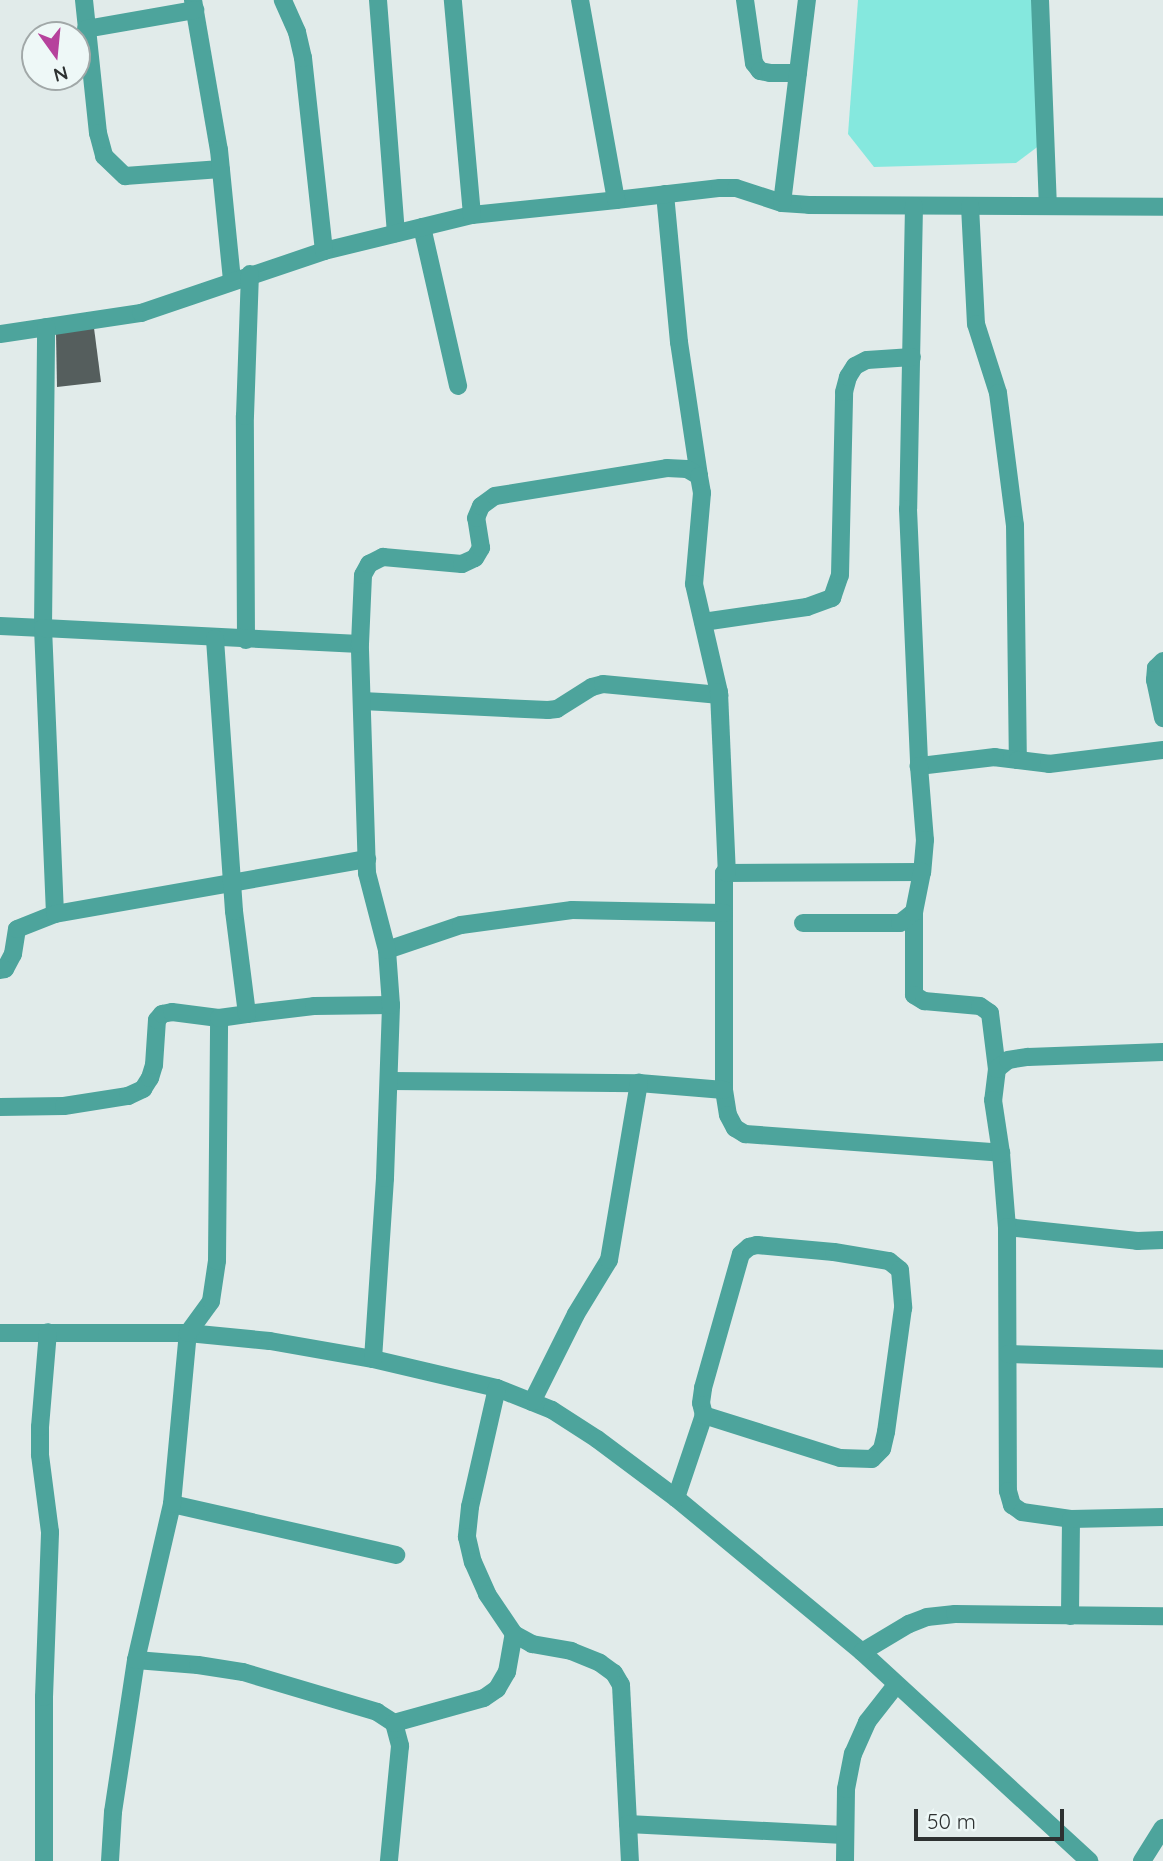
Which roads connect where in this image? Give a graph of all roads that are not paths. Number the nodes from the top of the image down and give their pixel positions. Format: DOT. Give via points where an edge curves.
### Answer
graph roads {
  1 [pos="84,0"];
  2 [pos="283,0"];
  3 [pos="378,0"];
  4 [pos="453,0"];
  5 [pos="580,0"];
  6 [pos="745,0"];
  7 [pos="807,0"];
  8 [pos="1040,0"];
  9 [pos="194,5"];
  10 [pos="85,21"];
  11 [pos="91,28"];
  12 [pos="798,73"];
  13 [pos="91,76"];
  14 [pos="221,169"];
  15 [pos="664,194"];
  16 [pos="616,200"];
  17 [pos="782,203"];
  18 [pos="914,206"];
  19 [pos="970,206"];
  20 [pos="1048,206"];
  21 [pos="1163,207"];
  22 [pos="472,215"];
  23 [pos="422,227"];
  24 [pos="396,233"];
  25 [pos="324,251"];
  26 [pos="250,274"];
  27 [pos="232,280"];
  28 [pos="46,327"];
  29 [pos="0,334"];
  30 [pos="912,357"];
  31 [pos="458,386"];
  32 [pos="699,476"];
  33 [pos="703,622"];
  34 [pos="0,626"];
  35 [pos="43,628"];
  36 [pos="215,639"];
  37 [pos="246,640"];
  38 [pos="359,644"];
  39 [pos="1163,661"];
  40 [pos="719,695"];
  41 [pos="362,701"];
  42 [pos="1163,718"];
  43 [pos="1163,750"];
  44 [pos="1018,761"];
  45 [pos="919,766"];
  46 [pos="367,859"];
  47 [pos="922,872"];
  48 [pos="727,873"];
  49 [pos="233,881"];
  50 [pos="914,912"];
  51 [pos="724,913"];
  52 [pos="55,914"];
  53 [pos="803,923"];
  54 [pos="387,950"];
  55 [pos="0,970"];
  56 [pos="391,1005"];
  57 [pos="247,1014"];
  58 [pos="219,1018"];
  59 [pos="1163,1052"];
  60 [pos="997,1069"];
  61 [pos="390,1081"];
  62 [pos="639,1083"];
  63 [pos="724,1090"];
  64 [pos="0,1107"];
  65 [pos="1001,1153"];
  66 [pos="1007,1227"];
  67 [pos="1163,1240"];
  68 [pos="48,1332"];
  69 [pos="0,1333"];
  70 [pos="188,1333"];
  71 [pos="1008,1354"];
  72 [pos="373,1359"];
  73 [pos="1163,1359"];
  74 [pos="497,1388"];
  75 [pos="532,1402"];
  76 [pos="704,1415"];
  77 [pos="676,1498"];
  78 [pos="172,1504"];
  79 [pos="1163,1517"];
  80 [pos="1071,1519"];
  81 [pos="396,1555"];
  82 [pos="1070,1616"];
  83 [pos="1163,1616"];
  84 [pos="514,1633"];
  85 [pos="862,1651"];
  86 [pos="136,1661"];
  87 [pos="897,1685"];
  88 [pos="394,1723"];
  89 [pos="628,1824"];
  90 [pos="1163,1828"];
  91 [pos="844,1835"];
  92 [pos="44,1861"];
  93 [pos="110,1861"];
  94 [pos="389,1861"];
  95 [pos="630,1861"];
  96 [pos="845,1861"];
  97 [pos="1089,1861"];
  98 [pos="1142,1861"];
  1 -- 10 [label="street"];
  2 -- 25 [label="street" via="303,58"];
  3 -- 24 [label="street"];
  4 -- 22 [label="street"];
  5 -- 16 [label="street"];
  6 -- 12 [label="street" via="754,63 770,74"];
  7 -- 12 [label="street"];
  8 -- 20 [label="street"];
  9 -- 11 [label="street"];
  9 -- 14 [label="street"];
  12 -- 17 [label="street"];
  13 -- 14 [label="street" via="97,133 104,156 115,169 125,176 141,177"];
  14 -- 27 [label="street"];
  15 -- 16 [label="street"];
  15 -- 17 [label="street" via="736,188"];
  15 -- 32 [label="street"];
  16 -- 22 [label="street"];
  17 -- 18 [label="street"];
  18 -- 19 [label="street"];
  18 -- 30 [label="street"];
  19 -- 20 [label="street"];
  19 -- 44 [label="street" via="976,324 998,393 1015,525"];
  20 -- 21 [label="street"];
  22 -- 23 [label="street"];
  23 -- 24 [label="street"];
  23 -- 31 [label="street"];
  24 -- 25 [label="street"];
  25 -- 26 [label="street"];
  26 -- 27 [label="street"];
  26 -- 37 [label="street"];
  27 -- 28 [label="street" via="141,313"];
  28 -- 29 [label="street"];
  28 -- 35 [label="street"];
  30 -- 33 [label="street" via="867,360 855,366 848,377 840,575 832,598 807,607"];
  30 -- 45 [label="street" via="908,509"];
  32 -- 33 [label="street" via="702,493 694,584"];
  32 -- 38 [label="street" via="687,468 667,468 495,496 481,506 476,519 481,548 475,558 462,564 383,557 369,564 363,575"];
  33 -- 40 [label="street"];
  34 -- 35 [label="street"];
  35 -- 36 [label="street"];
  35 -- 52 [label="street"];
  36 -- 37 [label="street"];
  36 -- 49 [label="street"];
  37 -- 38 [label="street"];
  38 -- 41 [label="street"];
  39 -- 42 [label="street" via="1156,668 1155,680"];
  40 -- 41 [label="street" via="603,684 548,710"];
  40 -- 48 [label="street"];
  41 -- 46 [label="street"];
  43 -- 44 [label="street" via="1049,764"];
  44 -- 45 [label="street" via="995,757"];
  45 -- 47 [label="street" via="925,840"];
  46 -- 49 [label="street"];
  46 -- 54 [label="street"];
  47 -- 48 [label="street"];
  47 -- 50 [label="street"];
  48 -- 51 [label="street" via="723,873"];
  49 -- 52 [label="street"];
  49 -- 57 [label="street"];
  50 -- 53 [label="street" via="901,923"];
  50 -- 60 [label="street" via="914,995 925,1001 979,1006 990,1013"];
  51 -- 54 [label="street" via="562,911 461,925"];
  51 -- 63 [label="street"];
  52 -- 55 [label="street" via="17,929 13,954"];
  54 -- 56 [label="street"];
  56 -- 57 [label="street" via="314,1006"];
  56 -- 61 [label="street"];
  57 -- 58 [label="street"];
  58 -- 64 [label="street" via="162,1014 157,1020 150,1079 143,1089 128,1096 64,1106"];
  58 -- 70 [label="street" via="217,1261 211,1301"];
  59 -- 60 [label="street" via="1028,1057 1008,1060"];
  60 -- 65 [label="street" via="993,1100"];
  61 -- 62 [label="street"];
  61 -- 72 [label="street"];
  62 -- 63 [label="street"];
  62 -- 75 [label="street" via="609,1260"];
  63 -- 65 [label="street" via="728,1115 735,1128 746,1134"];
  65 -- 66 [label="street"];
  66 -- 67 [label="street"];
  66 -- 71 [label="street"];
  68 -- 69 [label="street"];
  68 -- 70 [label="street"];
  68 -- 92 [label="street" via="40,1427 50,1532"];
  70 -- 72 [label="street"];
  70 -- 78 [label="street"];
  71 -- 73 [label="street"];
  71 -- 80 [label="street" via="1008,1491 1012,1505 1022,1512"];
  72 -- 74 [label="street"];
  74 -- 75 [label="street"];
  74 -- 84 [label="street" via="467,1537 486,1594"];
  75 -- 77 [label="street" via="597,1439"];
  76 -- 76 [label="street" via="703,1388 740,1254 748,1247 866,1255 889,1261 900,1270 903,1308 887,1432 882,1449 872,1459 840,1458"];
  76 -- 77 [label="street"];
  77 -- 85 [label="street"];
  78 -- 81 [label="street"];
  78 -- 86 [label="street"];
  79 -- 80 [label="street"];
  80 -- 82 [label="street"];
  82 -- 83 [label="street"];
  82 -- 85 [label="street" via="927,1617"];
  84 -- 88 [label="street" via="507,1672 484,1698"];
  84 -- 89 [label="street" via="532,1644 581,1655 614,1673 624,1702"];
  85 -- 87 [label="street"];
  86 -- 88 [label="street" via="243,1672 377,1712"];
  86 -- 93 [label="street"];
  87 -- 91 [label="street" via="867,1721 853,1754"];
  87 -- 97 [label="street"];
  88 -- 94 [label="street" via="400,1756"];
  89 -- 91 [label="street"];
  89 -- 95 [label="street"];
  90 -- 98 [label="street"];
  91 -- 96 [label="street"];
}
